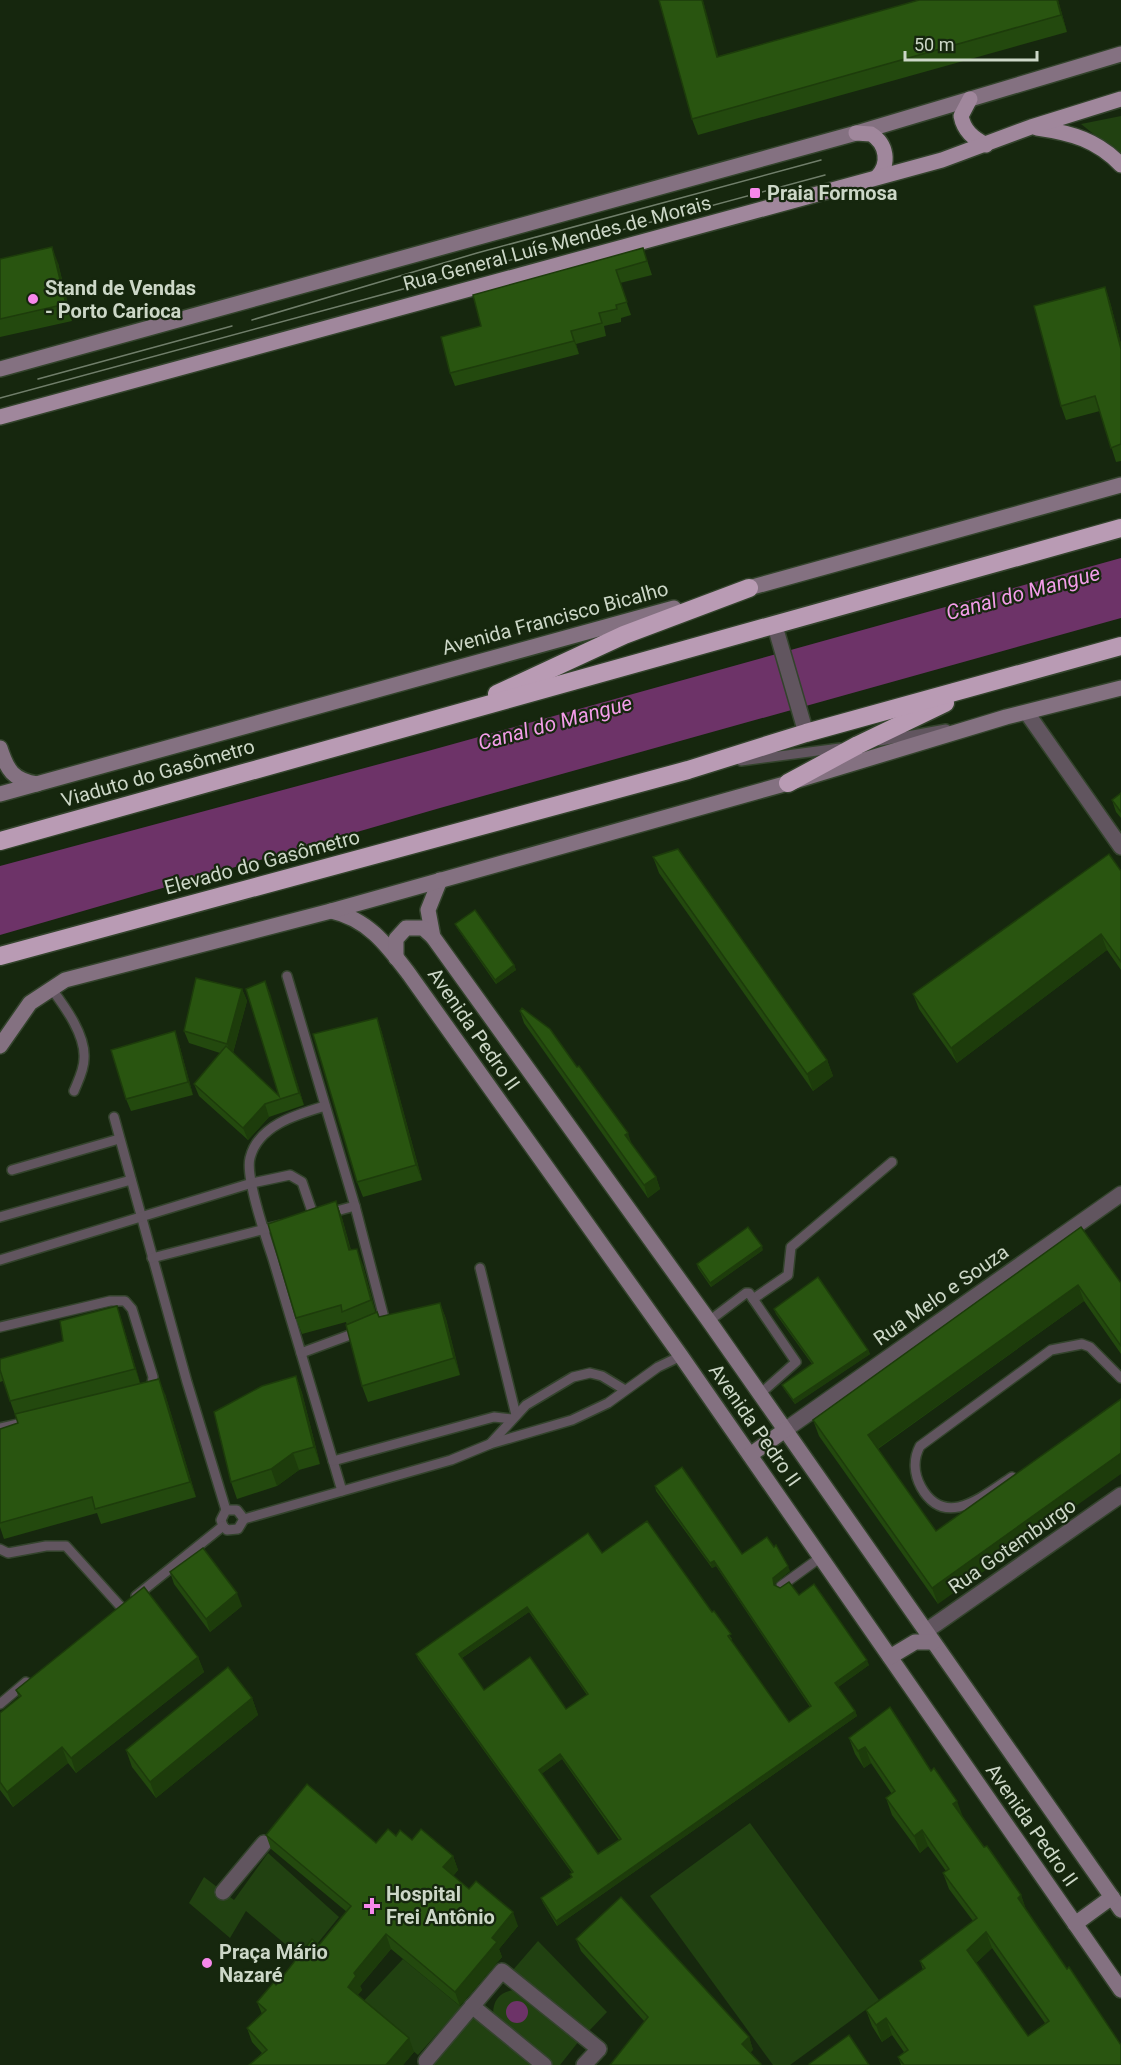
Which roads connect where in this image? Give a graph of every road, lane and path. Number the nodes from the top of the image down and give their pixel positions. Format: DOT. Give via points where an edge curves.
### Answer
graph roads {
  1 [pos="1121,54"];
  2 [pos="970,99"];
  3 [pos="1121,99"];
  4 [pos="1031,127"];
  5 [pos="856,133"];
  6 [pos="986,145"];
  7 [pos="1121,165"];
  8 [pos="877,177"];
  9 [pos="0,369"];
  10 [pos="0,417"];
  11 [pos="1121,485"];
  12 [pos="1121,528"];
  13 [pos="749,588"];
  14 [pos="775,626"];
  15 [pos="1121,646"];
  16 [pos="990,682"];
  17 [pos="1121,688"];
  18 [pos="465,711"];
  19 [pos="1028,713"];
  20 [pos="1006,717"];
  21 [pos="806,733"];
  22 [pos="858,745"];
  23 [pos="0,748"];
  24 [pos="688,770"];
  25 [pos="788,783"];
  26 [pos="37,784"];
  27 [pos="0,794"];
  28 [pos="0,841"];
  29 [pos="1121,847"];
  30 [pos="440,880"];
  31 [pos="331,911"];
  32 [pos="433,936"];
  33 [pos="0,956"];
  34 [pos="396,958"];
  35 [pos="287,976"];
  36 [pos="51,988"];
  37 [pos="1,1043"];
  38 [pos="74,1091"];
  39 [pos="326,1106"];
  40 [pos="114,1118"];
  41 [pos="119,1139"];
  42 [pos="892,1162"];
  43 [pos="12,1170"];
  44 [pos="131,1180"];
  45 [pos="252,1183"];
  46 [pos="1121,1194"];
  47 [pos="355,1206"];
  48 [pos="0,1217"];
  49 [pos="141,1217"];
  50 [pos="294,1222"];
  51 [pos="264,1229"];
  52 [pos="152,1258"];
  53 [pos="0,1260"];
  54 [pos="480,1268"];
  55 [pos="753,1299"];
  56 [pos="709,1321"];
  57 [pos="0,1327"];
  58 [pos="301,1353"];
  59 [pos="681,1356"];
  60 [pos="1121,1378"];
  61 [pos="625,1390"];
  62 [pos="142,1392"];
  63 [pos="760,1394"];
  64 [pos="514,1417"];
  65 [pos="33,1420"];
  66 [pos="0,1428"];
  67 [pos="785,1430"];
  68 [pos="490,1444"];
  69 [pos="750,1455"];
  70 [pos="333,1461"];
  71 [pos="1025,1469"];
  72 [pos="342,1491"];
  73 [pos="1121,1495"];
  74 [pos="226,1510"];
  75 [pos="244,1519"];
  76 [pos="223,1526"];
  77 [pos="0,1549"];
  78 [pos="821,1557"];
  79 [pos="781,1586"];
  80 [pos="122,1607"];
  81 [pos="112,1614"];
  82 [pos="930,1636"];
  83 [pos="890,1657"];
  84 [pos="37,1674"];
  85 [pos="0,1704"];
  86 [pos="264,1843"];
  87 [pos="223,1892"];
  88 [pos="1117,1904"];
  89 [pos="1076,1924"];
  90 [pos="1121,1990"];
  91 [pos="472,2006"];
  92 [pos="426,2061"];
  93 [pos="544,2065"];
  94 [pos="584,2065"];
  1 -- 2 [label="main road, Rua General Luís Mendes de Morais"];
  2 -- 5 [label="main road, Rua General Luís Mendes de Morais"];
  2 -- 6 [label="main road" via="962,116 964,126"];
  3 -- 4 [label="main road, Rua General Luís Mendes de Morais"];
  4 -- 6 [label="main road, Rua General Luís Mendes de Morais"];
  4 -- 7 [label="main road" via="1086,138"];
  5 -- 8 [label="main road" via="871,134 884,148 883,171"];
  5 -- 9 [label="main road, Rua General Luís Mendes de Morais"];
  6 -- 8 [label="main road, Rua General Luís Mendes de Morais"];
  8 -- 10 [label="main road, Rua General Luís Mendes de Morais"];
  11 -- 13 [label="main road, Avenida Francisco Bicalho"];
  12 -- 14 [label="highway"];
  13 -- 18 [label="highway" via="624,635"];
  13 -- 26 [label="main road, Avenida Francisco Bicalho"];
  14 -- 18 [label="highway"];
  14 -- 21 [label="street"];
  15 -- 16 [label="highway"];
  16 -- 21 [label="highway"];
  16 -- 22 [label="highway"];
  17 -- 19 [label="main road"];
  18 -- 28 [label="highway, Viaduto do Gasômetro"];
  19 -- 20 [label="main road"];
  19 -- 29 [label="street"];
  20 -- 22 [label="lane"];
  20 -- 25 [label="main road"];
  21 -- 24 [label="highway"];
  22 -- 24 [label="lane"];
  22 -- 25 [label="highway"];
  23 -- 26 [label="main road" via="10,774"];
  24 -- 33 [label="highway, Elevado do Gasômetro"];
  25 -- 30 [label="main road"];
  26 -- 27 [label="main road, Avenida Francisco Bicalho"];
  30 -- 31 [label="main road"];
  30 -- 32 [label="main road, Avenida Pedro II" via="428,910"];
  31 -- 34 [label="main road, Avenida Pedro II" via="366,924"];
  31 -- 36 [label="main road" via="65,980"];
  32 -- 34 [label="main road" via="423,928 406,928 396,939"];
  32 -- 56 [label="main road, Avenida Pedro II"];
  34 -- 59 [label="main road, Avenida Pedro II"];
  35 -- 39 [label="lane"];
  36 -- 37 [label="main road" via="30,1003"];
  36 -- 38 [label="lane" via="72,1016 84,1048"];
  39 -- 45 [label="lane" via="291,1116 267,1133 249,1158"];
  39 -- 47 [label="lane"];
  40 -- 41 [label="lane"];
  41 -- 43 [label="lane"];
  41 -- 44 [label="lane"];
  42 -- 55 [label="lane" via="791,1247 788,1275"];
  44 -- 48 [label="lane"];
  44 -- 49 [label="lane"];
  45 -- 47 [label="lane" via="290,1175 298,1177 309,1218"];
  45 -- 49 [label="lane"];
  45 -- 51 [label="lane"];
  46 -- 67 [label="street, Rua Melo e Souza"];
  47 -- 58 [label="lane" via="384,1318 376,1326"];
  49 -- 52 [label="lane"];
  49 -- 53 [label="lane"];
  50 -- 51 [label="lane"];
  51 -- 52 [label="lane"];
  51 -- 58 [label="lane"];
  52 -- 74 [label="lane"];
  54 -- 64 [label="lane"];
  55 -- 56 [label="lane" via="746,1293"];
  55 -- 63 [label="lane" via="796,1362"];
  56 -- 63 [label="main road, Avenida Pedro II"];
  57 -- 62 [label="lane" via="125,1301 132,1309 153,1377 150,1388"];
  58 -- 70 [label="lane"];
  59 -- 61 [label="lane"];
  59 -- 69 [label="main road, Avenida Pedro II"];
  60 -- 71 [label="lane" via="1090,1347 1082,1344 1051,1350 920,1446 915,1461 917,1480 928,1499 934,1505 950,1508 971,1503"];
  61 -- 64 [label="lane" via="602,1376 590,1373 573,1377 526,1405"];
  61 -- 68 [label="lane" via="591,1413"];
  63 -- 67 [label="main road, Avenida Pedro II"];
  64 -- 68 [label="lane"];
  64 -- 70 [label="lane" via="494,1417"];
  65 -- 66 [label="lane"];
  67 -- 69 [label="main road"];
  67 -- 82 [label="main road, Avenida Pedro II"];
  68 -- 72 [label="lane" via="451,1460"];
  69 -- 78 [label="main road, Avenida Pedro II"];
  70 -- 72 [label="lane"];
  72 -- 75 [label="lane"];
  73 -- 82 [label="street, Rua Gotemburgo"];
  74 -- 75 [label="lane" via="237,1510"];
  74 -- 76 [label="lane" via="222,1515"];
  75 -- 76 [label="lane" via="238,1530"];
  76 -- 80 [label="lane"];
  77 -- 80 [label="lane" via="8,1553 66,1546"];
  78 -- 79 [label="lane"];
  78 -- 83 [label="main road, Avenida Pedro II"];
  80 -- 81 [label="lane"];
  82 -- 83 [label="main road"];
  82 -- 88 [label="main road, Avenida Pedro II"];
  83 -- 89 [label="main road, Avenida Pedro II"];
  84 -- 85 [label="lane"];
  86 -- 87 [label="street"];
  88 -- 89 [label="main road"];
  89 -- 90 [label="main road, Avenida Pedro II"];
  91 -- 92 [label="street"];
  91 -- 93 [label="street"];
  91 -- 94 [label="street" via="502,1971 599,2049"];
}
